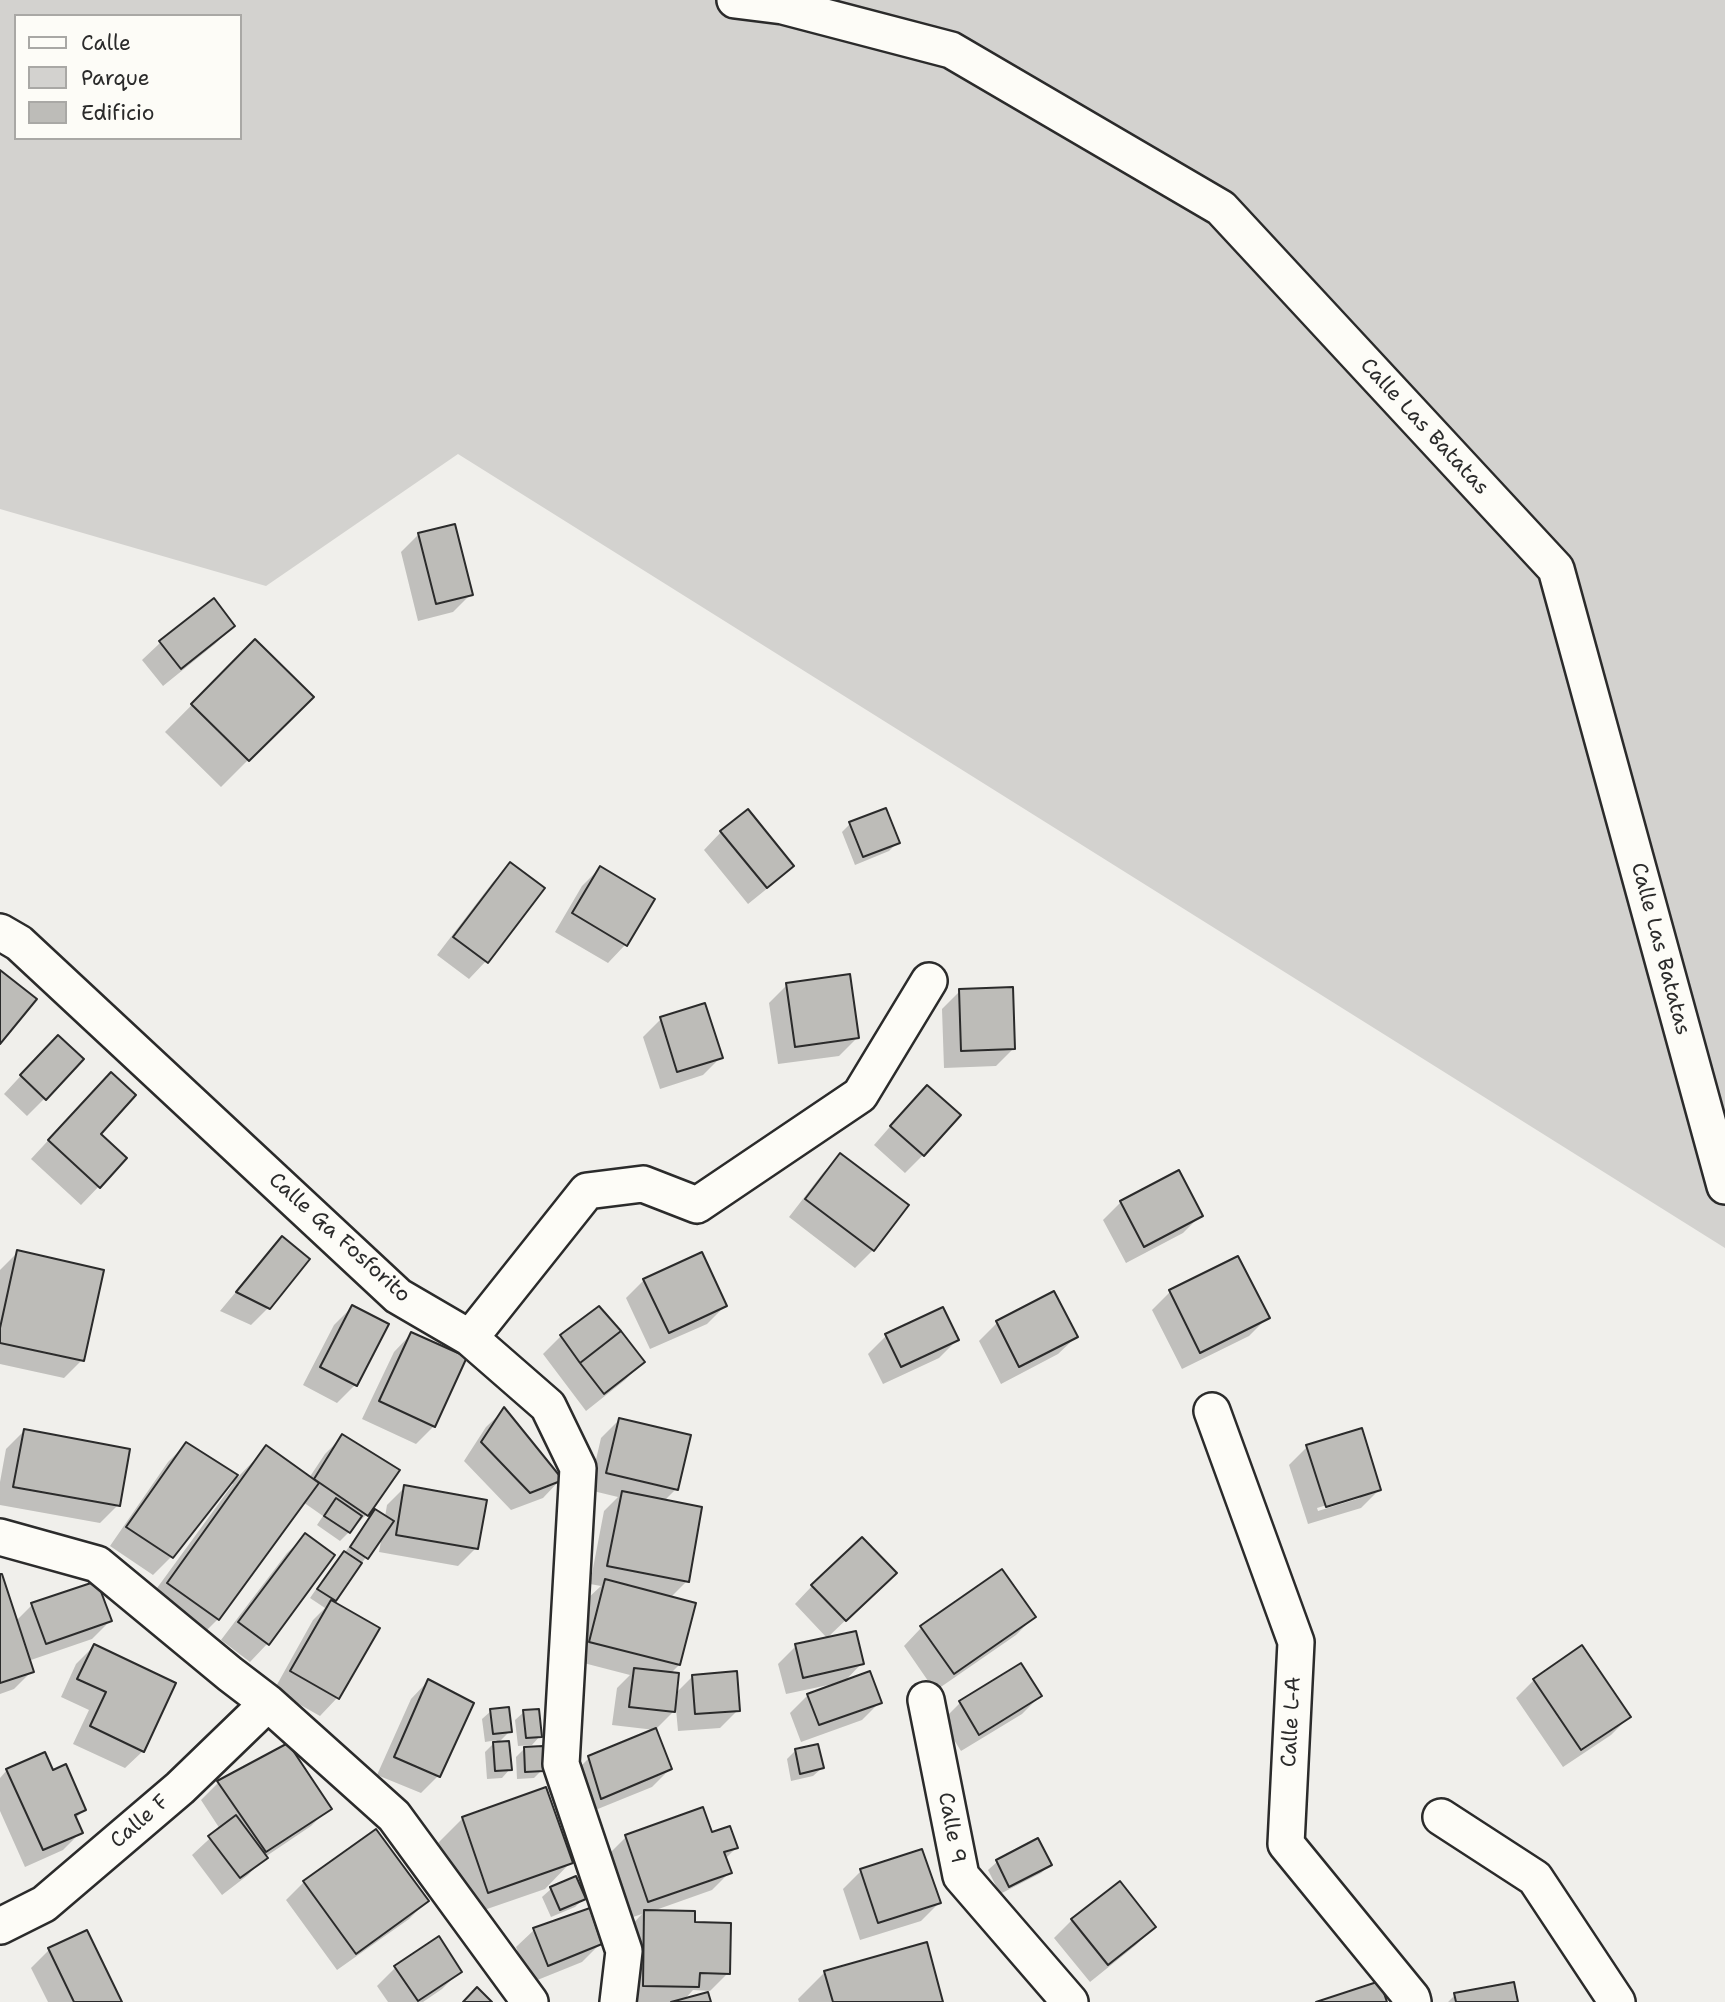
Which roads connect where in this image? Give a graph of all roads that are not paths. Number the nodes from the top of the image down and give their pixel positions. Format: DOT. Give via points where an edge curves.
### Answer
graph roads {
  1 [pos="735,0"];
  2 [pos="0,932"];
  3 [pos="929,981"];
  4 [pos="1725,1186"];
  5 [pos="470,1338"];
  6 [pos="1212,1411"];
  7 [pos="0,1537"];
  8 [pos="926,1700"];
  9 [pos="268,1703"];
  10 [pos="1441,1817"];
  11 [pos="0,1926"];
  12 [pos="530,2002"];
  13 [pos="618,2002"];
  14 [pos="1070,2002"];
  15 [pos="1413,2002"];
  16 [pos="1618,2002"];
  1 -- 4 [label="street, Calle Las Batatas" via="783,6 951,50 1221,208 1556,569"];
  2 -- 5 [label="street, Calle Ga Fosforito" via="19,943 398,1296"];
  3 -- 5 [label="street" via="860,1095 696,1205 643,1184 587,1191"];
  5 -- 13 [label="street, Calle Ga Fosforito" via="548,1406 578,1468 561,1764 624,1951"];
  6 -- 15 [label="street, Calle L-A" via="1296,1642 1286,1844"];
  7 -- 9 [label="street" via="97,1564"];
  8 -- 14 [label="street, Calle 9" via="961,1876"];
  9 -- 11 [label="street, Calle F" via="180,1788 44,1904"];
  9 -- 12 [label="street" via="394,1816"];
  10 -- 16 [label="street" via="1535,1878"];
}
